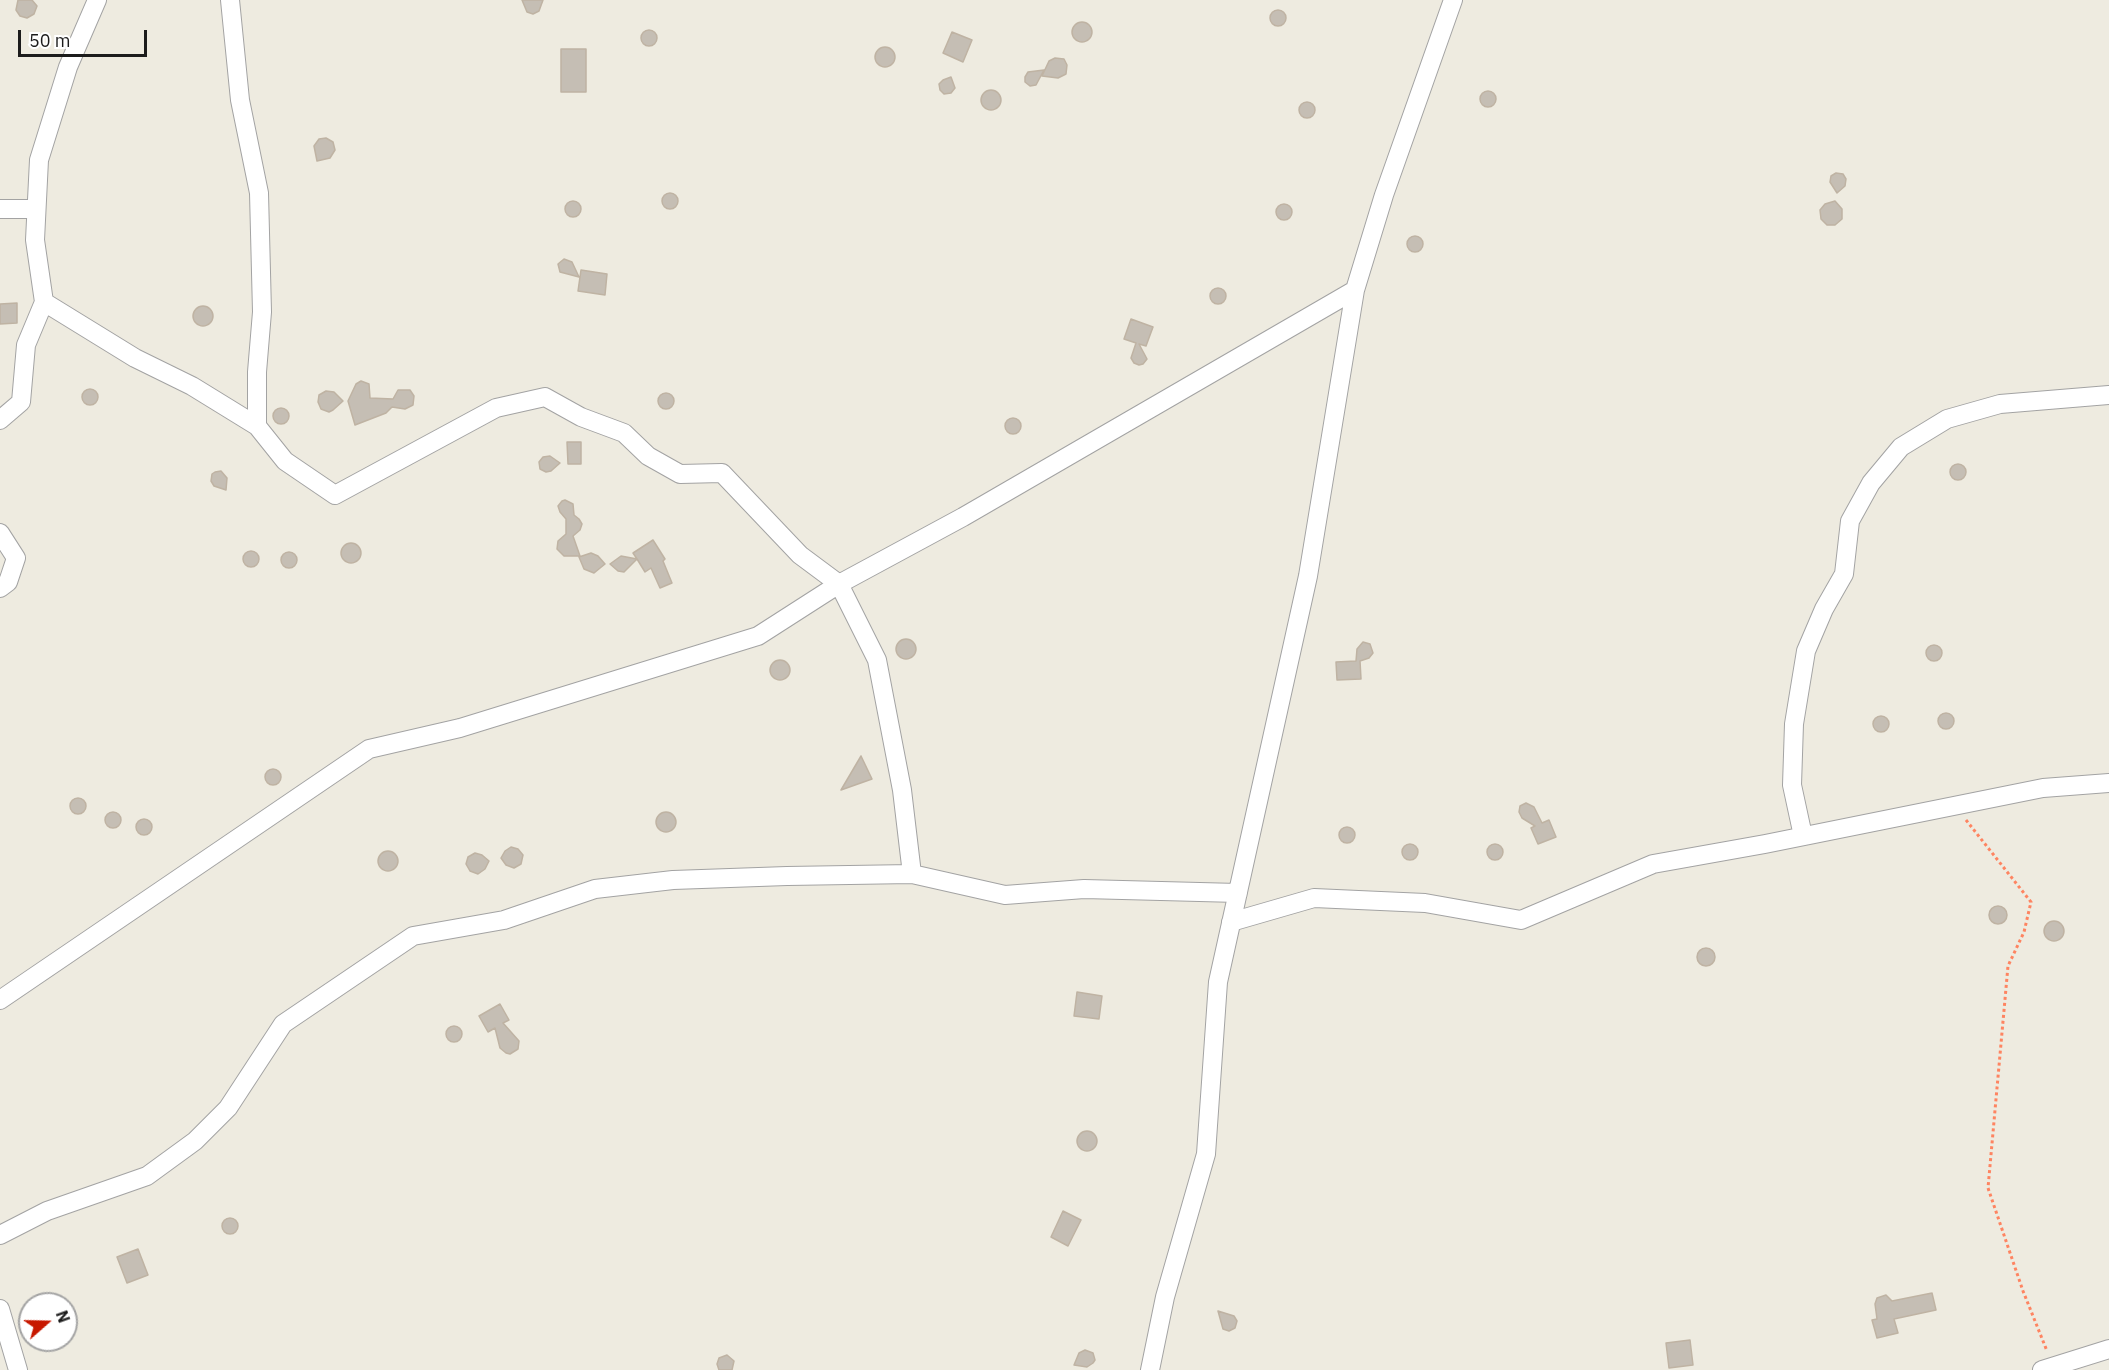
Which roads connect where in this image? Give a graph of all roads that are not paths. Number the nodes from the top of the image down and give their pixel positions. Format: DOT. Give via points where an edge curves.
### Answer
graph roads {
  1 [pos="97,0"];
  2 [pos="230,0"];
  3 [pos="1453,0"];
  4 [pos="0,208"];
  5 [pos="36,209"];
  6 [pos="1355,290"];
  7 [pos="44,302"];
  8 [pos="2109,395"];
  9 [pos="0,420"];
  10 [pos="257,426"];
  11 [pos="0,533"];
  12 [pos="839,584"];
  13 [pos="0,588"];
  14 [pos="2109,783"];
  15 [pos="1803,836"];
  16 [pos="912,874"];
  17 [pos="1238,893"];
  18 [pos="1231,922"];
  19 [pos="0,1000"];
  20 [pos="0,1234"];
  21 [pos="0,1309"];
  22 [pos="2109,1348"];
  23 [pos="2048,1368"];
  24 [pos="18,1370"];
  25 [pos="1150,1370"];
  1 -- 5 [label="street" via="68,67 39,160"];
  2 -- 10 [label="street" via="240,99 259,193 262,312"];
  3 -- 6 [label="street"];
  4 -- 5 [label="street"];
  5 -- 7 [label="street" via="34,240"];
  6 -- 12 [label="street" via="963,517"];
  6 -- 17 [label="street" via="1308,576"];
  7 -- 9 [label="street" via="26,345 21,402"];
  7 -- 10 [label="street"];
  8 -- 15 [label="street" via="2000,404 1947,419 1901,447 1871,483 1850,521 1844,574 1806,651 1794,724 1792,784"];
  10 -- 12 [label="street" via="285,461 335,495 496,408 545,398 624,433 648,456 680,474 722,473 800,555"];
  11 -- 13 [label="street" via="16,558 8,582"];
  12 -- 16 [label="street" via="877,660 902,790"];
  12 -- 19 [label="street" via="758,636 460,728 369,749"];
  14 -- 15 [label="street" via="2043,788"];
  15 -- 18 [label="street" via="1653,864 1521,920 1425,903 1314,898"];
  16 -- 17 [label="street" via="1005,895 1084,889"];
  16 -- 20 [label="street" via="673,880 595,889 504,920 413,936 283,1023 228,1108 195,1141 147,1176 47,1211"];
  17 -- 18 [label="street"];
  18 -- 25 [label="street" via="1218,982 1206,1154 1165,1297"];
  21 -- 24 [label="street"];
  22 -- 23 [label="street"];
}
